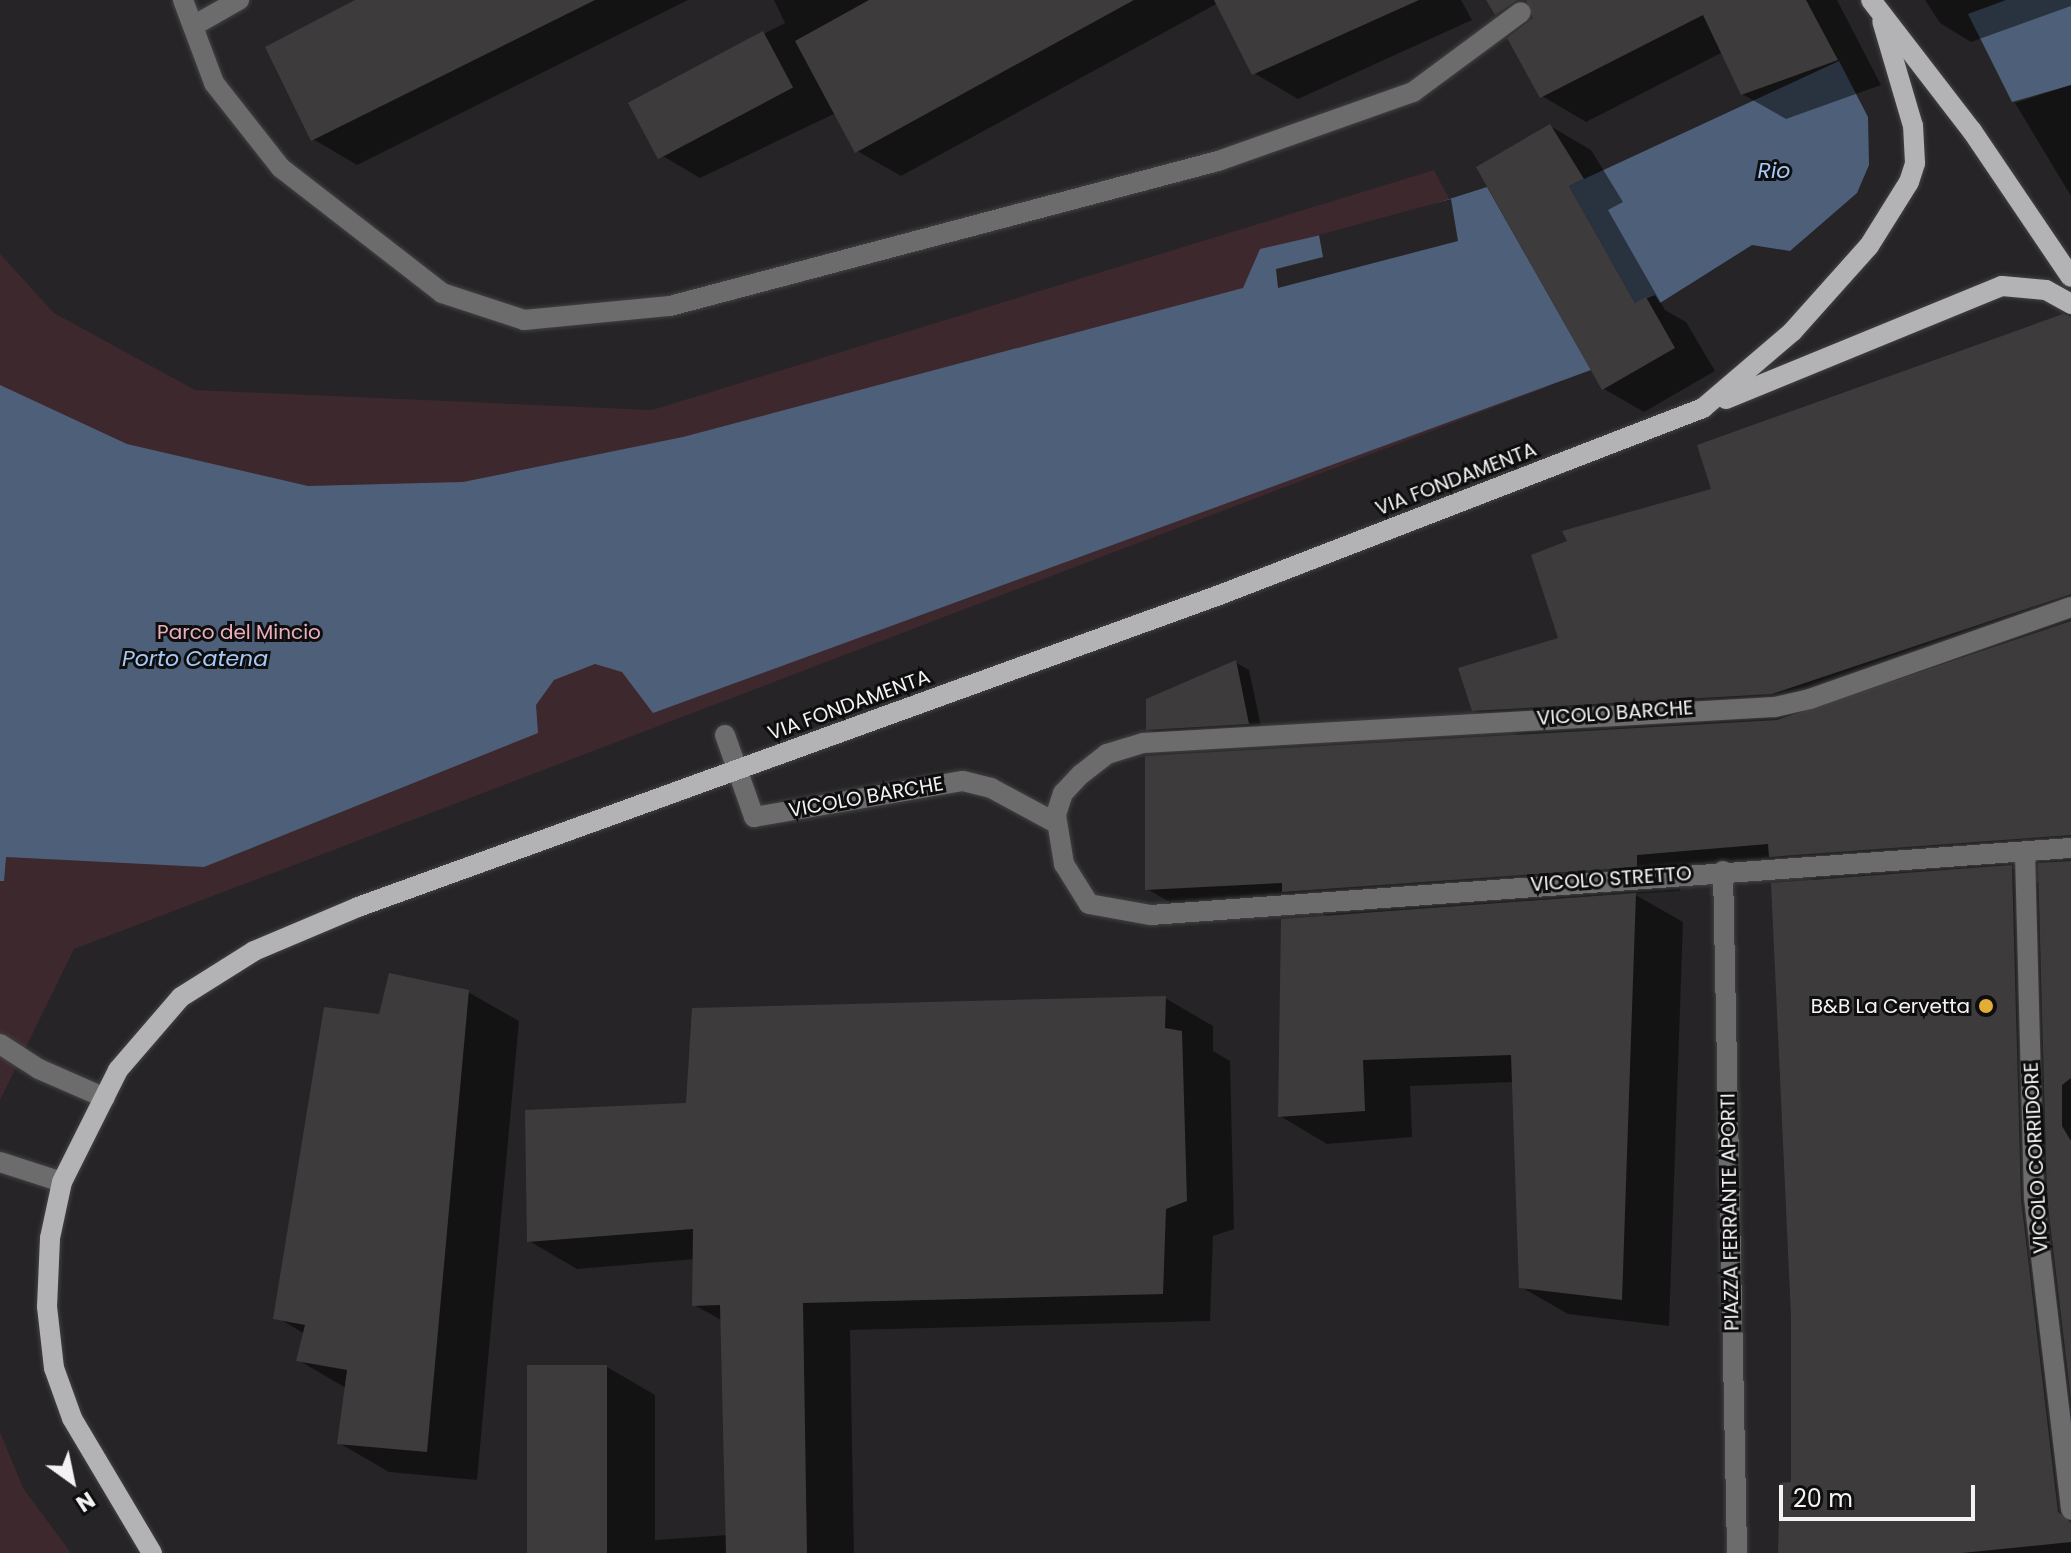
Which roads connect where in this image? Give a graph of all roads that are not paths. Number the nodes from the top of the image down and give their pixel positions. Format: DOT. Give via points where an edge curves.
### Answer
graph roads {
  1 [pos="183,0"];
  2 [pos="239,0"];
  3 [pos="1871,0"];
  4 [pos="1521,12"];
  5 [pos="1882,21"];
  6 [pos="193,26"];
  7 [pos="2071,277"];
  8 [pos="2071,304"];
  9 [pos="1703,408"];
  10 [pos="2071,607"];
  11 [pos="725,735"];
  12 [pos="737,771"];
  13 [pos="1056,823"];
  14 [pos="2071,848"];
  15 [pos="2025,853"];
  16 [pos="1723,871"];
  17 [pos="0,1044"];
  18 [pos="105,1098"];
  19 [pos="0,1162"];
  20 [pos="62,1182"];
  21 [pos="2071,1510"];
  22 [pos="152,1553"];
  23 [pos="1737,1553"];
  1 -- 6 [label="street"];
  2 -- 6 [label="street"];
  3 -- 5 [label="main road"];
  4 -- 6 [label="street" via="1413,92 1218,161 670,306 524,320 442,293 300,186 214,83"];
  5 -- 7 [label="main road" via="1972,131"];
  5 -- 9 [label="main road, VIA FONDAMENTA" via="1916,142 1912,172 1897,206 1869,246 1792,332"];
  8 -- 9 [label="main road, VIA FONDAMENTA" via="2046,290 2002,286"];
  9 -- 12 [label="main road, VIA FONDAMENTA" via="1222,594"];
  10 -- 13 [label="street, VICOLO BARCHE" via="1774,707 1143,743 1107,754 1081,774 1063,793"];
  11 -- 12 [label="street, VICOLO BARCHE"];
  12 -- 13 [label="street, VICOLO BARCHE" via="754,817 944,780 977,782"];
  12 -- 18 [label="main road, VIA FONDAMENTA" via="358,907 218,970 152,1025 118,1070"];
  13 -- 16 [label="street, VICOLO STRETTO" via="1064,864 1089,904 1151,915"];
  14 -- 15 [label="street, VICOLO STRETTO"];
  15 -- 16 [label="street, VICOLO STRETTO"];
  15 -- 21 [label="street, VICOLO CORRIDORE" via="2034,1198"];
  16 -- 23 [label="street, PIAZZA FERRANTE APORTI"];
  17 -- 18 [label="street" via="39,1069"];
  18 -- 20 [label="main road, VIA FONDAMENTA"];
  19 -- 20 [label="street"];
  20 -- 22 [label="main road, VIA FONDAMENTA" via="48,1266 54,1368 72,1418"];
}
